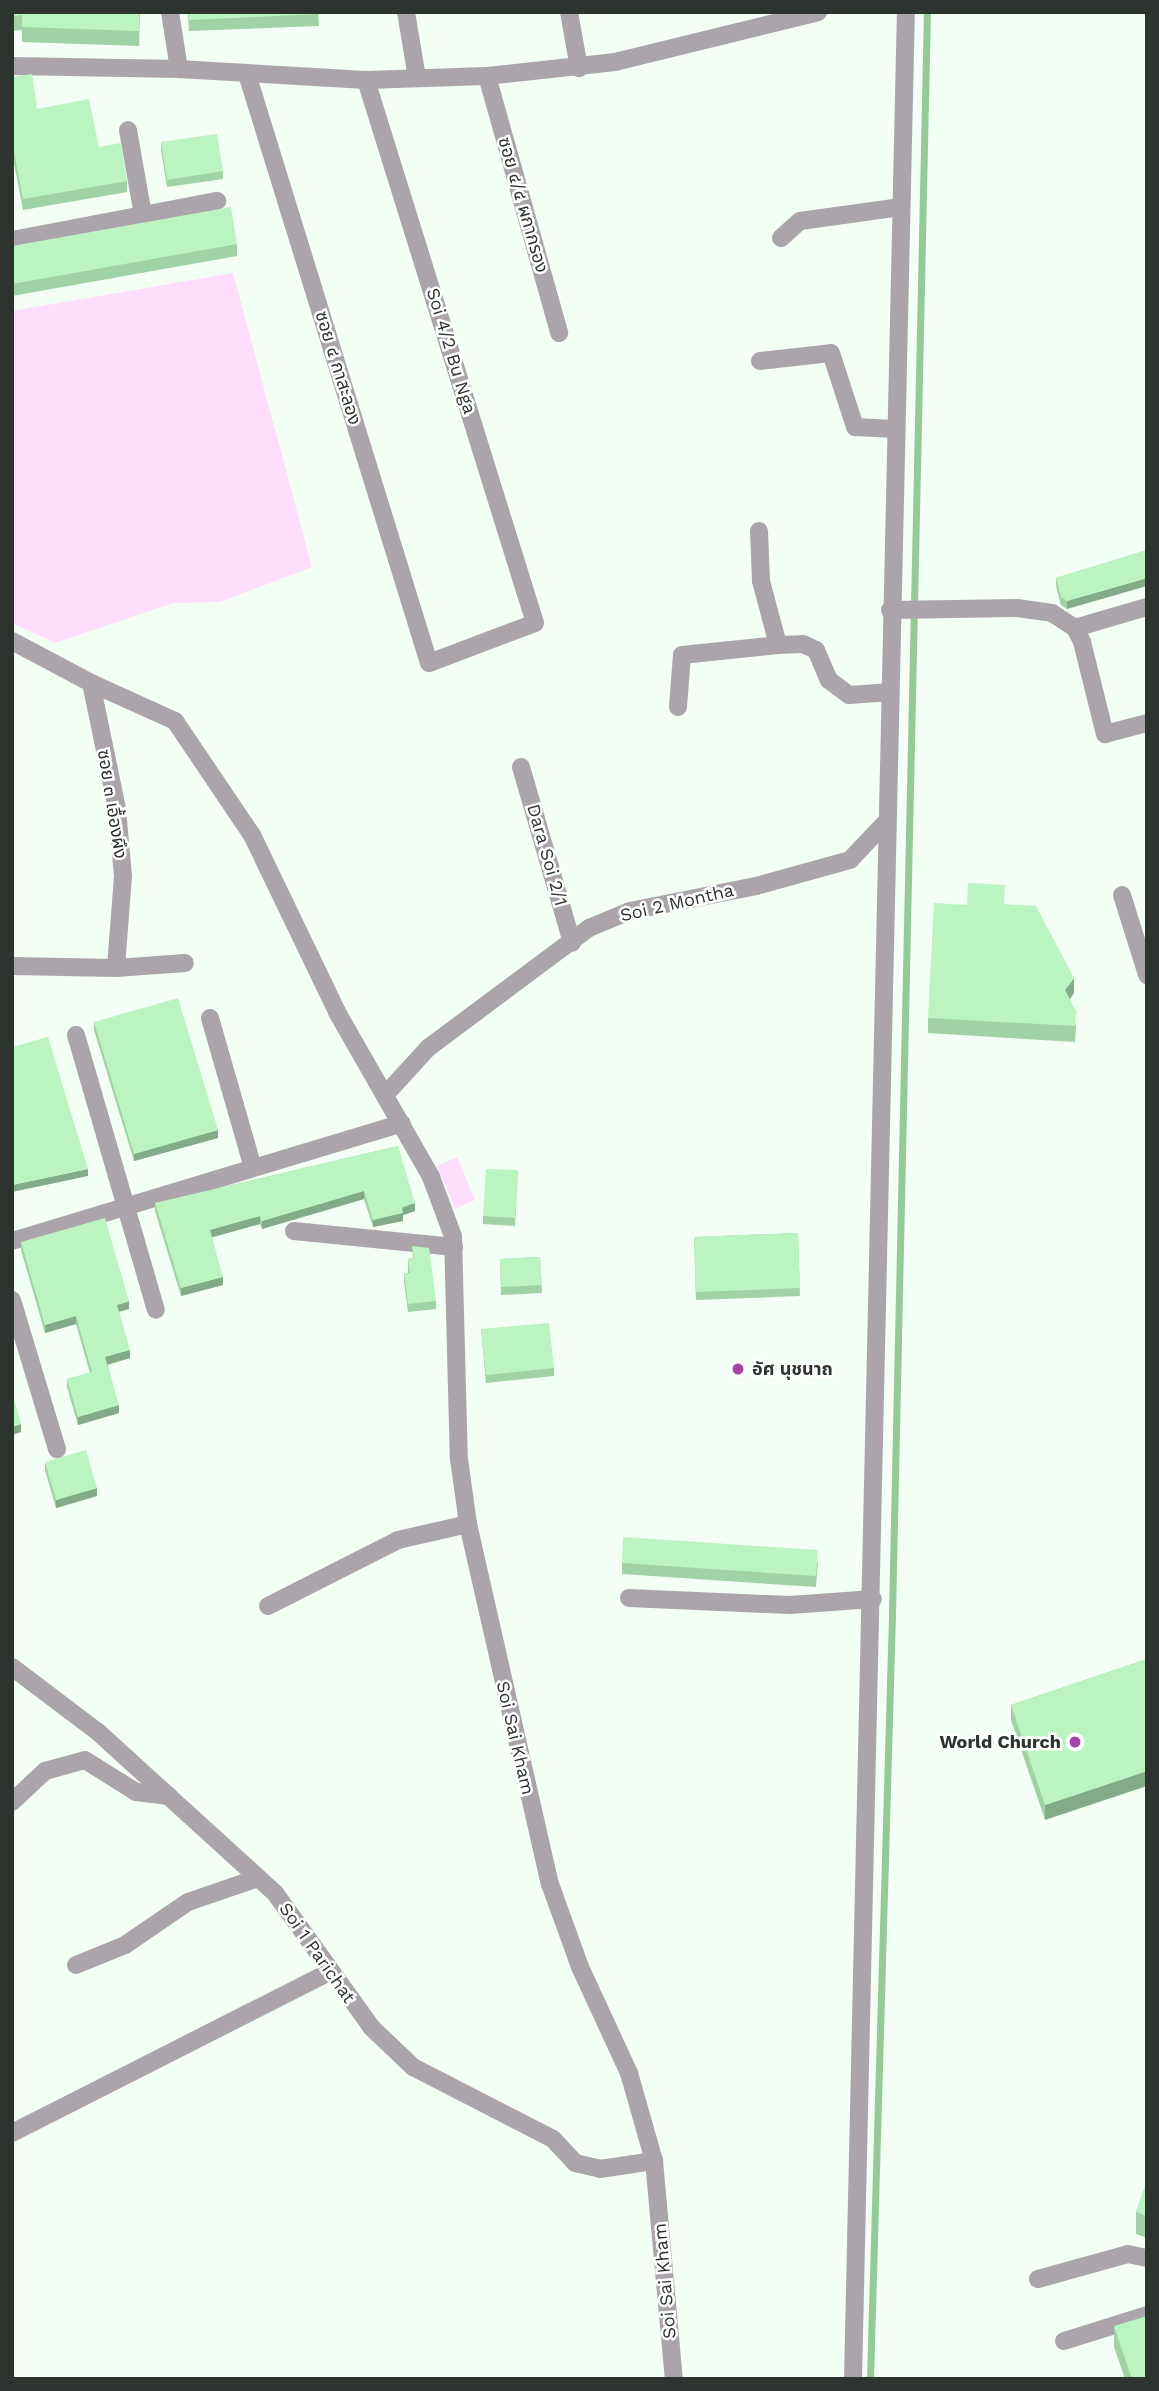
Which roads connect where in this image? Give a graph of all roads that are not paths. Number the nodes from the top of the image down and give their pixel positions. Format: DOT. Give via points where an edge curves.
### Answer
graph roads {
  1 [pos="170,12"];
  2 [pos="406,12"];
  3 [pos="569,12"];
  4 [pos="818,12"];
  5 [pos="906,12"];
  6 [pos="12,66"];
  7 [pos="579,68"];
  8 [pos="179,69"];
  9 [pos="247,74"];
  10 [pos="487,76"];
  11 [pos="417,78"];
  12 [pos="366,80"];
  13 [pos="128,130"];
  14 [pos="217,201"];
  15 [pos="901,207"];
  16 [pos="143,215"];
  17 [pos="781,238"];
  18 [pos="12,240"];
  19 [pos="559,333"];
  20 [pos="760,361"];
  21 [pos="895,429"];
  22 [pos="759,531"];
  23 [pos="1147,607"];
  24 [pos="907,610"];
  25 [pos="536,622"];
  26 [pos="1074,628"];
  27 [pos="12,641"];
  28 [pos="778,645"];
  29 [pos="91,684"];
  30 [pos="888,692"];
  31 [pos="678,707"];
  32 [pos="1147,723"];
  33 [pos="521,767"];
  34 [pos="884,824"];
  35 [pos="1122,895"];
  36 [pos="572,943"];
  37 [pos="185,962"];
  38 [pos="12,966"];
  39 [pos="117,968"];
  40 [pos="1147,975"];
  41 [pos="210,1018"];
  42 [pos="76,1035"];
  43 [pos="386,1094"];
  44 [pos="402,1123"];
  45 [pos="253,1168"];
  46 [pos="124,1207"];
  47 [pos="294,1231"];
  48 [pos="12,1241"];
  49 [pos="454,1247"];
  50 [pos="12,1300"];
  51 [pos="156,1310"];
  52 [pos="57,1449"];
  53 [pos="468,1524"];
  54 [pos="629,1598"];
  55 [pos="873,1599"];
  56 [pos="268,1606"];
  57 [pos="12,1667"];
  58 [pos="169,1796"];
  59 [pos="12,1802"];
  60 [pos="258,1878"];
  61 [pos="76,1965"];
  62 [pos="330,1972"];
  63 [pos="12,2133"];
  64 [pos="654,2161"];
  65 [pos="1147,2258"];
  66 [pos="1038,2279"];
  67 [pos="1147,2315"];
  68 [pos="1064,2341"];
  69 [pos="674,2379"];
  70 [pos="853,2379"];
  1 -- 8 [label="street"];
  2 -- 11 [label="street"];
  3 -- 7 [label="street"];
  4 -- 7 [label="street"];
  5 -- 15 [label="street"];
  6 -- 8 [label="street"];
  7 -- 10 [label="street"];
  8 -- 9 [label="street"];
  9 -- 12 [label="street"];
  9 -- 25 [label="street, ซอย ๔ กาสะลอง" via="429,663"];
  10 -- 11 [label="street"];
  10 -- 19 [label="street, ซอย ๔/๔ ผกากรอง"];
  11 -- 12 [label="street"];
  12 -- 25 [label="street, Soi 4/2 Bu Nga"];
  13 -- 16 [label="street"];
  14 -- 16 [label="street"];
  15 -- 17 [label="street" via="800,221"];
  15 -- 21 [label="street"];
  16 -- 18 [label="street"];
  20 -- 21 [label="street" via="831,353 855,427"];
  21 -- 24 [label="street"];
  22 -- 28 [label="street" via="761,581"];
  23 -- 26 [label="street"];
  24 -- 26 [label="street" via="1034,610 1052,613"];
  24 -- 30 [label="street"];
  26 -- 32 [label="street" via="1082,642 1105,734"];
  27 -- 29 [label="street, Soi Sai Kham"];
  28 -- 30 [label="street" via="816,650 829,680 849,695"];
  28 -- 31 [label="street" via="682,655"];
  29 -- 39 [label="street, ซอย ๓ เอื้องผึง" via="123,876"];
  29 -- 43 [label="street, Soi Sai Kham" via="175,721 191,743 252,835 337,1012"];
  30 -- 34 [label="street"];
  33 -- 36 [label="street, Dara Soi 2/1"];
  34 -- 36 [label="street, Soi 2 Montha" via="850,860 756,886 630,911 589,929"];
  34 -- 55 [label="street"];
  35 -- 40 [label="street"];
  36 -- 43 [label="street, Soi 2 Montha" via="428,1048"];
  37 -- 39 [label="street"];
  38 -- 39 [label="street"];
  41 -- 45 [label="street"];
  42 -- 46 [label="street"];
  43 -- 44 [label="street, Soi Sai Kham"];
  44 -- 45 [label="street"];
  44 -- 49 [label="street, Soi Sai Kham" via="431,1177"];
  45 -- 46 [label="street"];
  46 -- 48 [label="street"];
  46 -- 51 [label="street"];
  47 -- 49 [label="street"];
  49 -- 53 [label="street, Soi Sai Kham" via="459,1459"];
  50 -- 52 [label="street"];
  53 -- 56 [label="street" via="398,1540"];
  53 -- 64 [label="street, Soi Sai Kham" via="550,1884 580,1967 629,2073"];
  54 -- 55 [label="street" via="790,1605"];
  55 -- 70 [label="street"];
  57 -- 58 [label="street, Soi 1 Parichat" via="98,1731"];
  58 -- 59 [label="street" via="136,1792 85,1760 45,1771"];
  58 -- 60 [label="street, Soi 1 Parichat"];
  60 -- 61 [label="street" via="188,1902 125,1945"];
  60 -- 62 [label="street, Soi 1 Parichat" via="275,1893"];
  62 -- 63 [label="street"];
  62 -- 64 [label="street, Soi 1 Parichat" via="372,2028 413,2067 553,2139 575,2163 600,2169"];
  64 -- 69 [label="street, Soi Sai Kham"];
  65 -- 66 [label="street" via="1128,2254"];
  67 -- 68 [label="street"];
}
